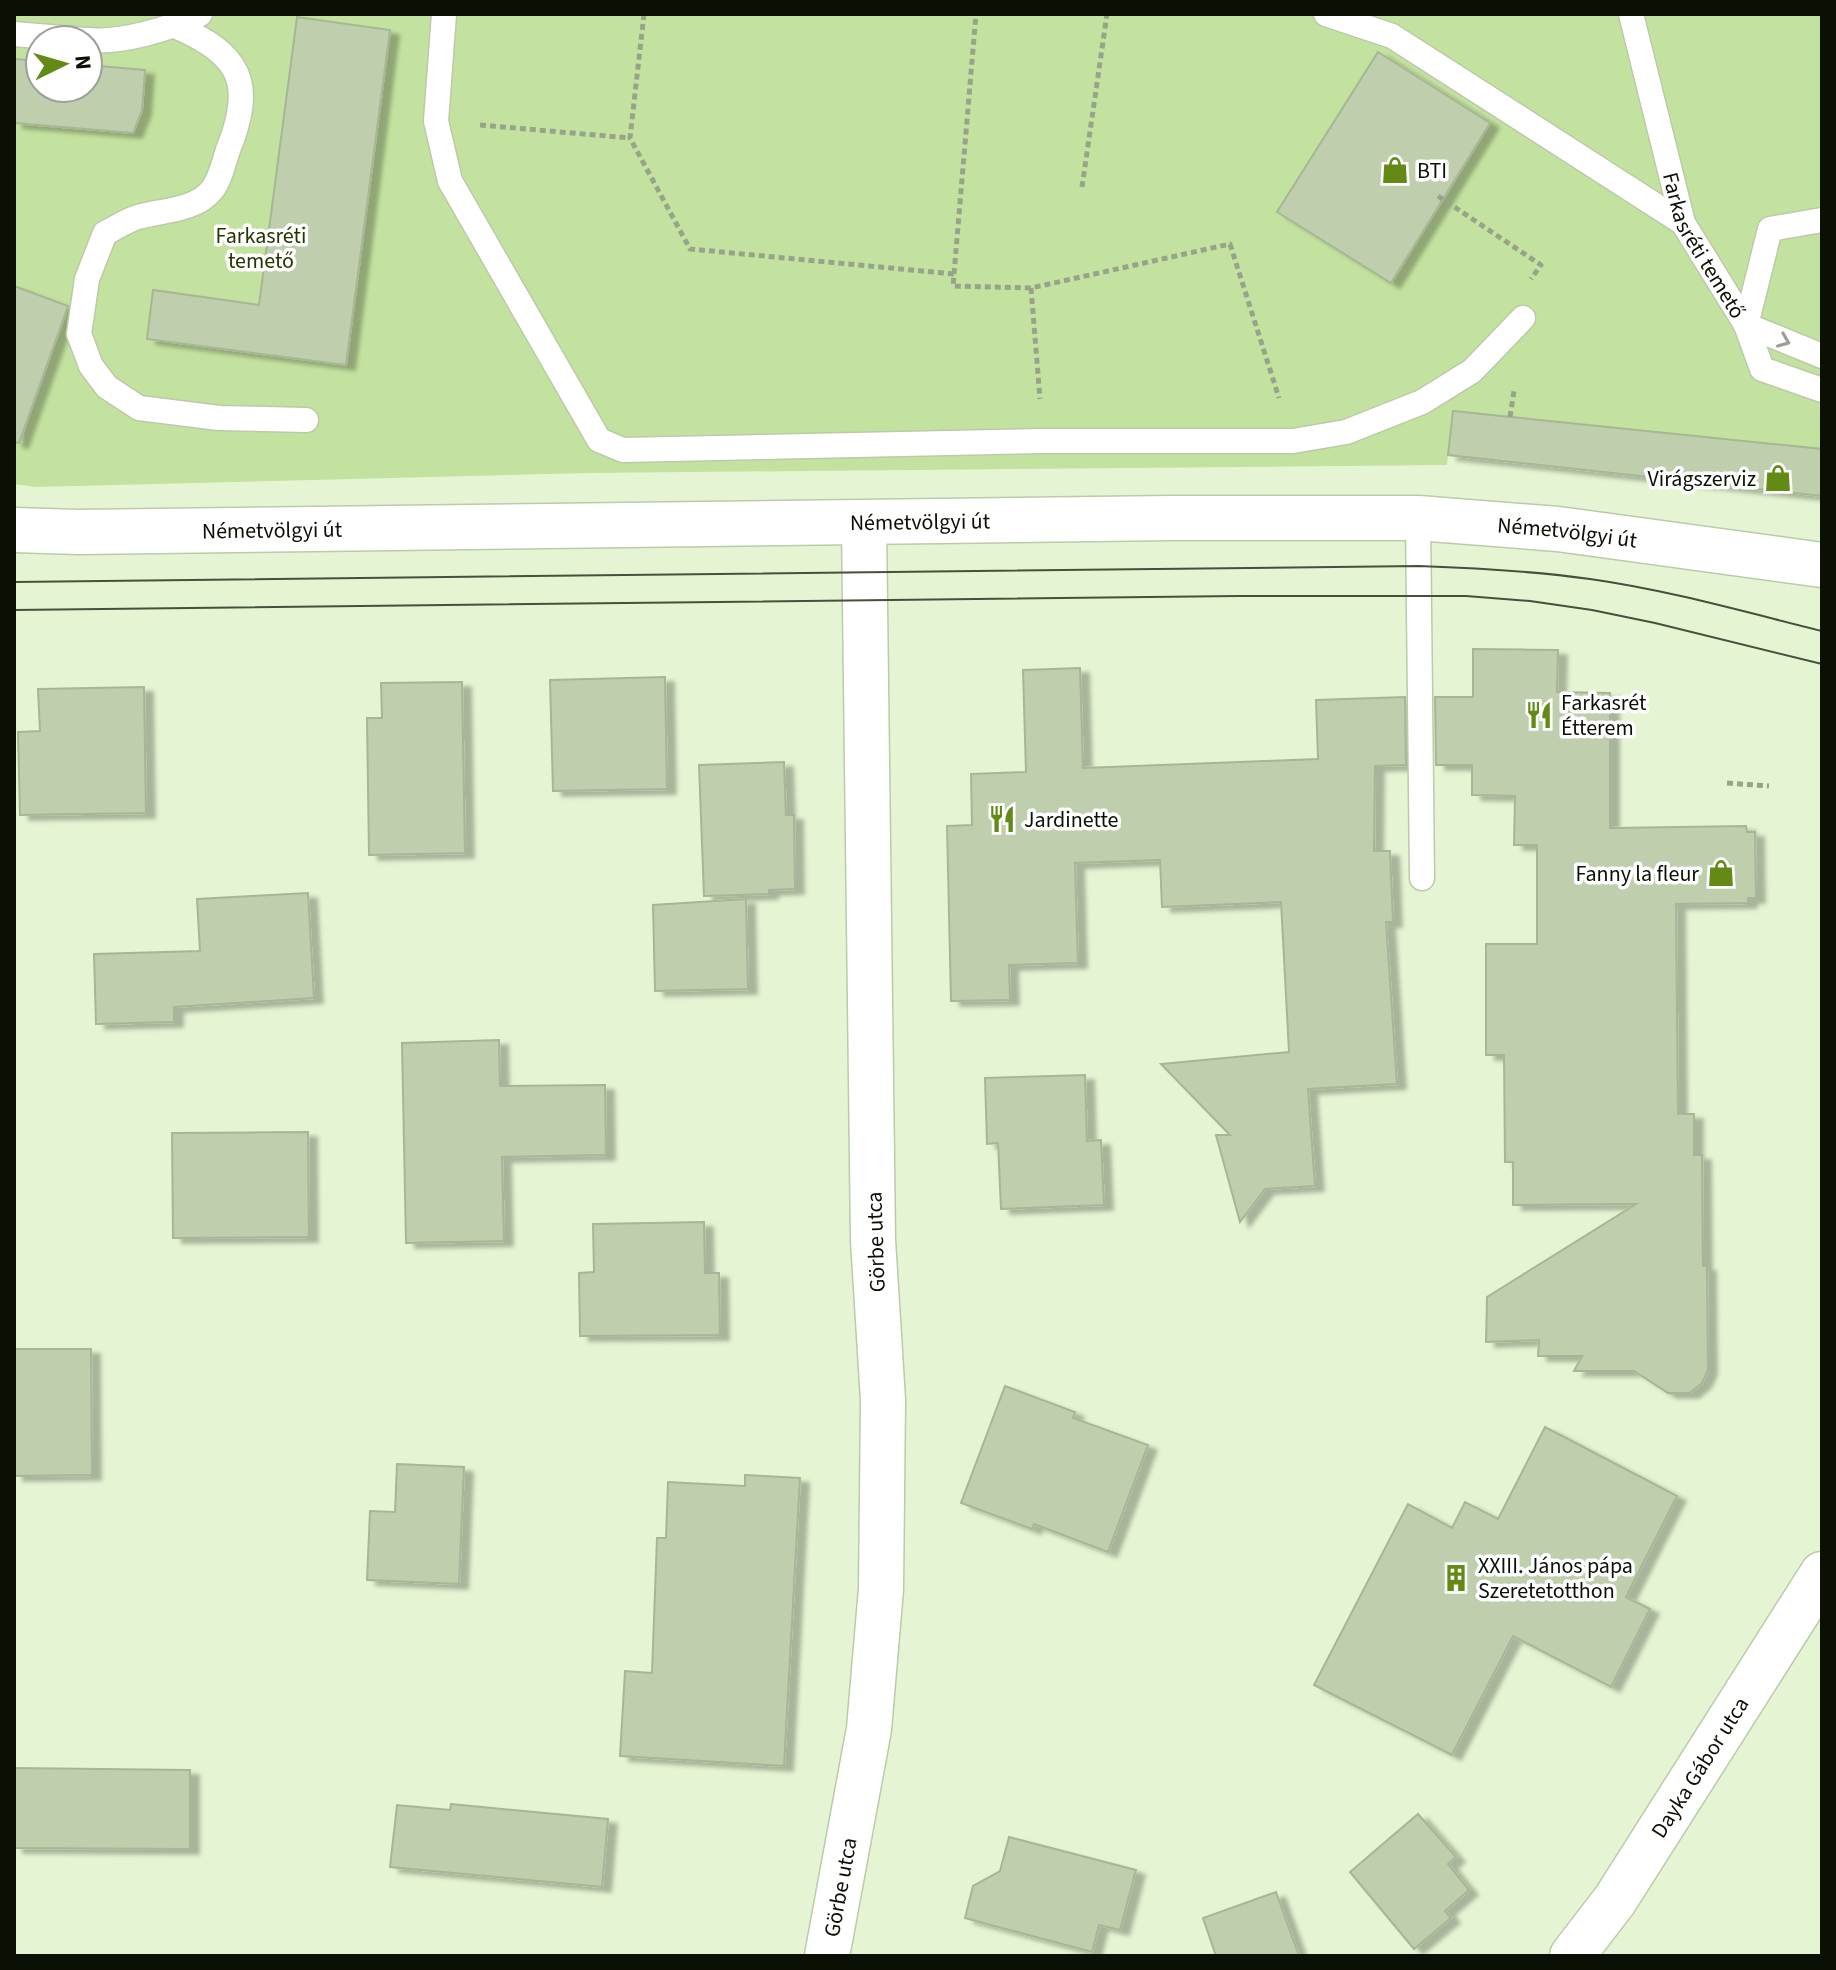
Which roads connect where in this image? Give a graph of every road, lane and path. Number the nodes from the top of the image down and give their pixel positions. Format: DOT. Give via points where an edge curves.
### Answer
graph roads {
  1 [pos="200,14"];
  2 [pos="444,14"];
  3 [pos="644,14"];
  4 [pos="976,14"];
  5 [pos="1107,14"];
  6 [pos="1326,14"];
  7 [pos="1631,14"];
  8 [pos="175,26"];
  9 [pos="104,42"];
  10 [pos="436,121"];
  11 [pos="630,138"];
  12 [pos="1082,187"];
  13 [pos="1438,196"];
  14 [pos="1822,220"];
  15 [pos="1683,223"];
  16 [pos="954,274"];
  17 [pos="1031,288"];
  18 [pos="1523,318"];
  19 [pos="1746,325"];
  20 [pos="1822,356"];
  21 [pos="1822,390"];
  22 [pos="306,420"];
  23 [pos="1043,441"];
  24 [pos="1293,441"];
  25 [pos="1418,518"];
  26 [pos="864,523"];
  27 [pos="14,530"];
  28 [pos="1822,565"];
  29 [pos="1727,783"];
  30 [pos="1769,786"];
  31 [pos="1422,878"];
  32 [pos="1822,1574"];
  33 [pos="827,1956"];
  34 [pos="1572,1956"];
  1 -- 8 [label="lane"];
  2 -- 10 [label="lane"];
  3 -- 11 [label="path"];
  4 -- 16 [label="path"];
  5 -- 12 [label="path"];
  6 -- 15 [label="lane" via="1392,36"];
  7 -- 15 [label="lane, Farkasréti temető"];
  8 -- 9 [label="lane"];
  8 -- 22 [label="lane" via="207,39 233,64 243,95 239,124 212,190 189,206 135,217 105,233 87,279 79,334 91,366 107,387 139,408 219,418"];
  10 -- 11 [label="path"];
  10 -- 23 [label="lane" via="450,181 599,440 623,450"];
  11 -- 16 [label="path" via="690,249"];
  13 -- 18 [label="path" via="1541,265 1508,312"];
  14 -- 19 [label="lane, Farkasréti temető" via="1770,229"];
  15 -- 19 [label="lane, Farkasréti temető"];
  16 -- 17 [label="path" via="953,286"];
  17 -- 23 [label="path"];
  17 -- 24 [label="path" via="1230,244"];
  18 -- 24 [label="lane" via="1472,371 1422,402 1346,432"];
  19 -- 20 [label="lane, one-way"];
  19 -- 21 [label="lane" via="1762,369"];
  23 -- 24 [label="lane"];
  25 -- 26 [label="street, Németvölgyi út"];
  25 -- 28 [label="street, Németvölgyi út" via="1558,529"];
  25 -- 31 [label="lane"];
  26 -- 27 [label="street, Németvölgyi út"];
  26 -- 33 [label="street, Görbe utca" via="873,1240 883,1400 881,1589 869,1729"];
  29 -- 30 [label="path"];
  32 -- 34 [label="street, Dayka Gábor utca" via="1615,1900"];
}
